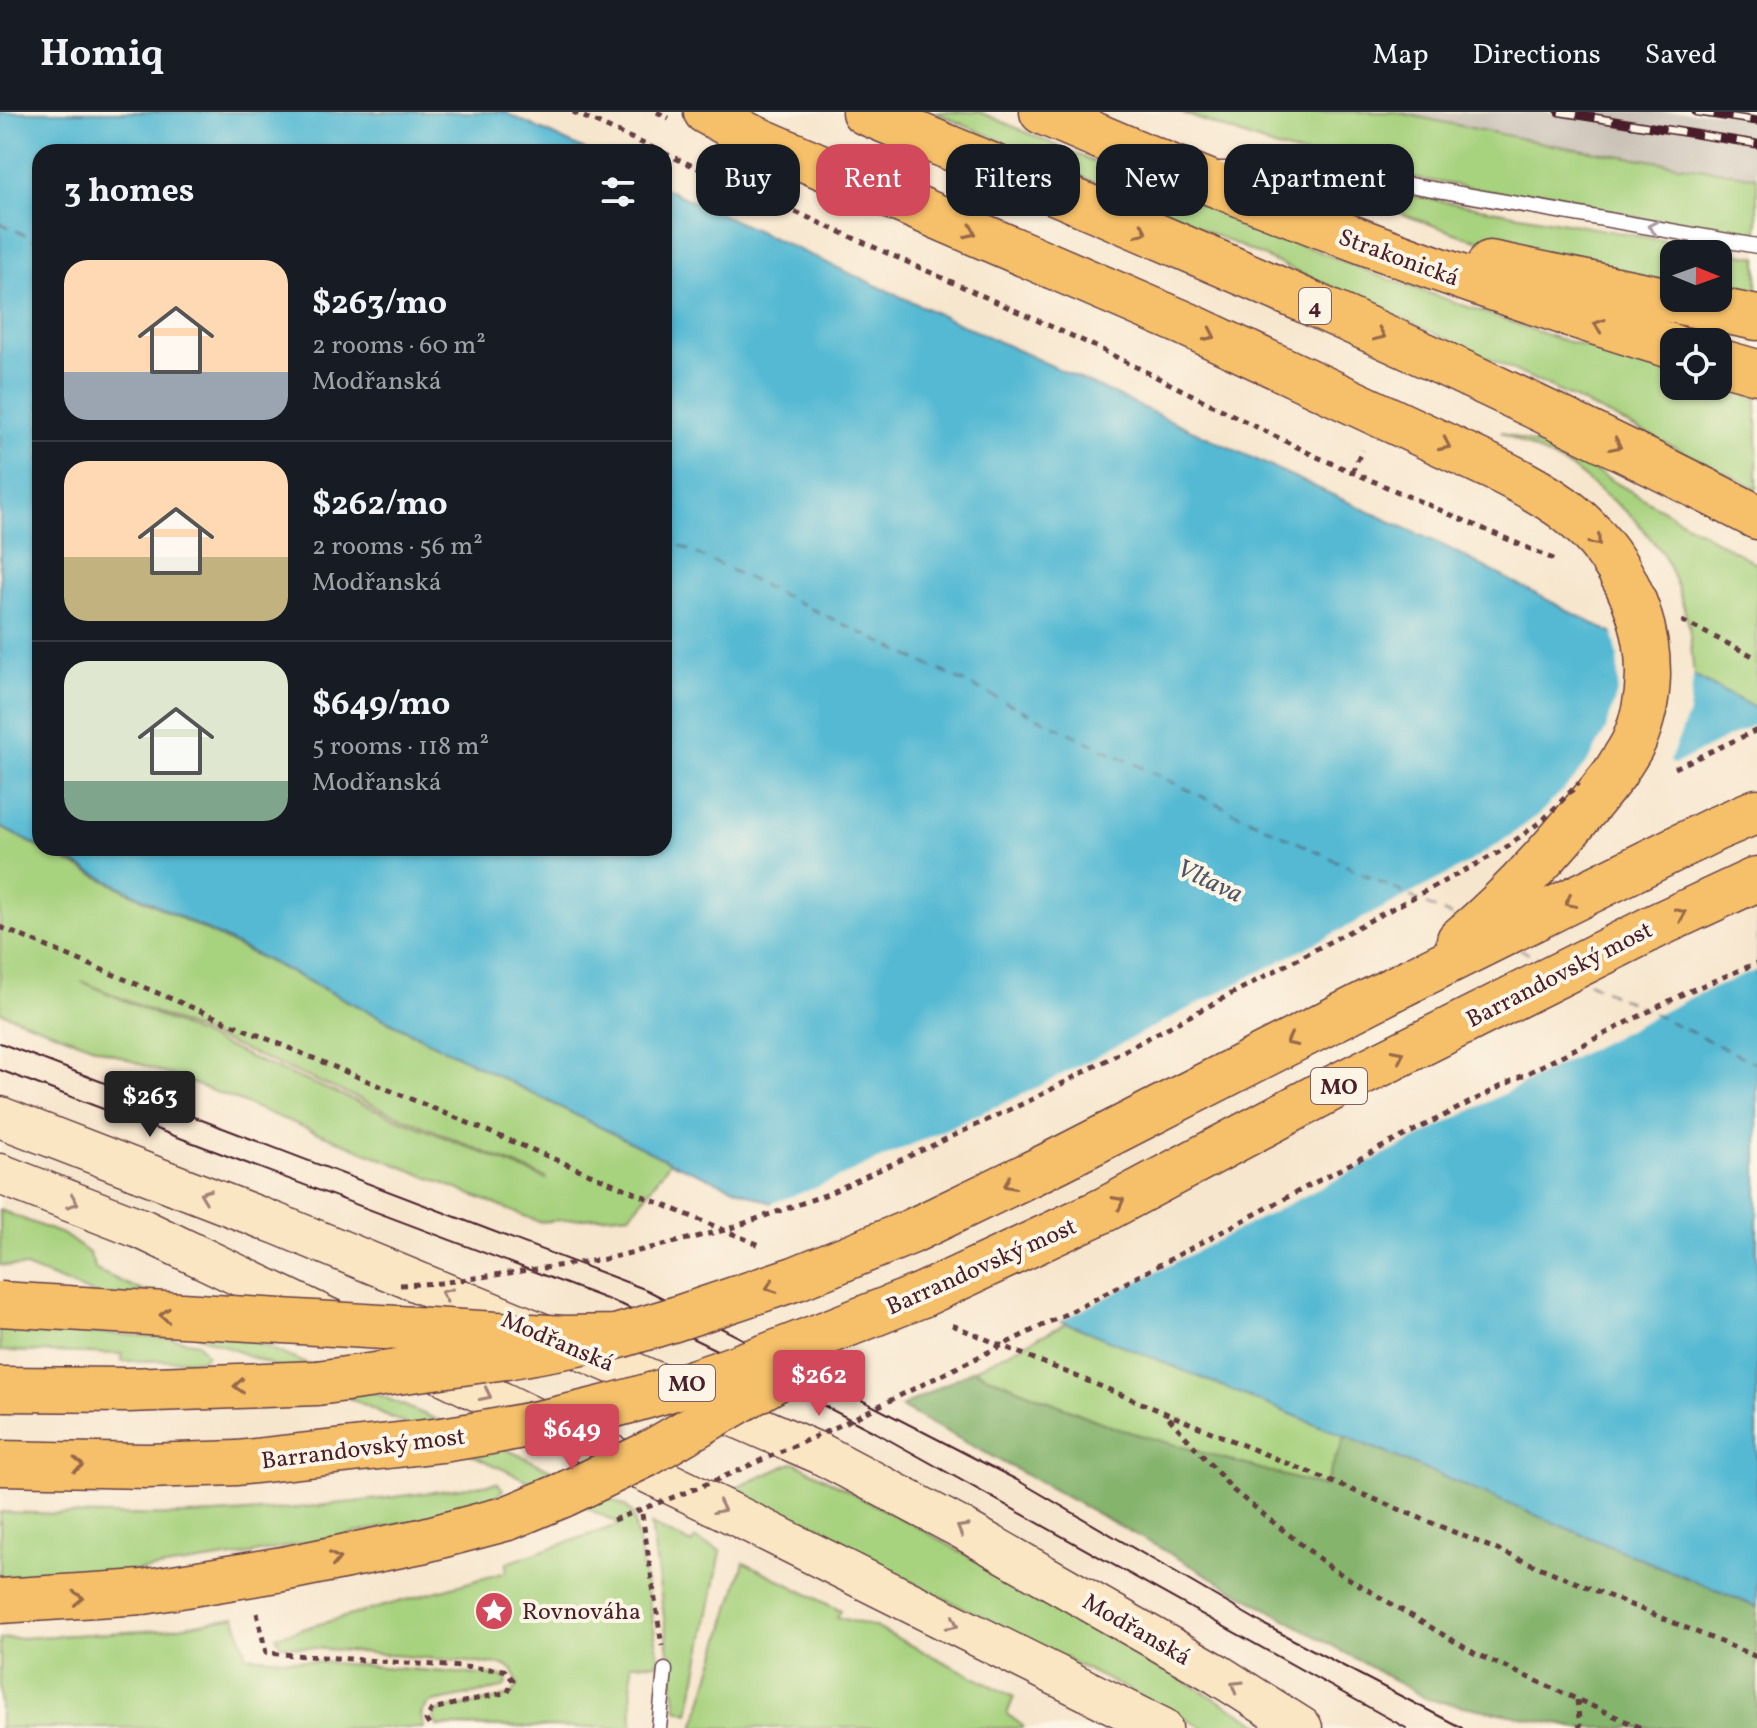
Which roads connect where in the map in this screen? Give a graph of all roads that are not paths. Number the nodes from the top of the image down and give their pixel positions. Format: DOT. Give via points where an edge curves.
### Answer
graph roads {
  1 [pos="706,112"];
  2 [pos="864,112"];
  3 [pos="1042,112"];
  4 [pos="1116,144"];
  5 [pos="1208,169"];
  6 [pos="1208,183"];
  7 [pos="1305,222"];
  8 [pos="1757,246"];
  9 [pos="1757,318"];
  10 [pos="1660,343"];
  11 [pos="1732,365"];
  12 [pos="1757,372"];
  13 [pos="1757,517"];
  14 [pos="1757,811"];
  15 [pos="1757,879"];
  16 [pos="1411,980"];
  17 [pos="0,1117"];
  18 [pos="0,1174"];
  19 [pos="922,1295"];
  20 [pos="0,1304"];
  21 [pos="616,1337"];
  22 [pos="0,1389"];
  23 [pos="0,1463"];
  24 [pos="0,1601"];
  25 [pos="665,1670"];
  26 [pos="662,1727"];
  27 [pos="1162,1728"];
  28 [pos="1302,1728"];
  1 -- 16 [label="main road, one-way, bridge" via="1186,324 1487,465 1564,509 1609,555 1637,604 1645,632 1647,685 1634,741 1615,773 1527,877"];
  2 -- 13 [label="main road, 4, one-way" via="1429,356"];
  3 -- 4 [label="main road, Strakonická"];
  8 -- 5 [label="lane, one-way" via="1330,171"];
  6 -- 7 [label="main road, Strakonická"];
  7 -- 9 [label="main road"];
  10 -- 7 [label="main road, Strakonická, one-way" via="1449,276"];
  11 -- 12 [label="main road"];
  14 -- 16 [label="main road, MO, one-way"];
  19 -- 15 [label="main road, Barrandovský most / MO, one-way" via="1104,1210 1331,1089"];
  16 -- 21 [label="main road, MO, one-way, bridge" via="910,1232 797,1278"];
  28 -- 17 [label="main road, Modřanská, one-way" via="961,1528 821,1454 277,1224"];
  18 -- 27 [label="main road, one-way" via="144,1230"];
  23 -- 19 [label="main road, Barrandovský most / MO, one-way, bridge" via="237,1463 500,1431 679,1386"];
  24 -- 19 [label="main road, one-way, bridge" via="143,1592 283,1569 508,1518 646,1455"];
  21 -- 20 [label="main road, one-way, bridge"];
  21 -- 22 [label="main road, MO, one-way, bridge" via="317,1383"];
  25 -- 26 [label="lane"];
}
